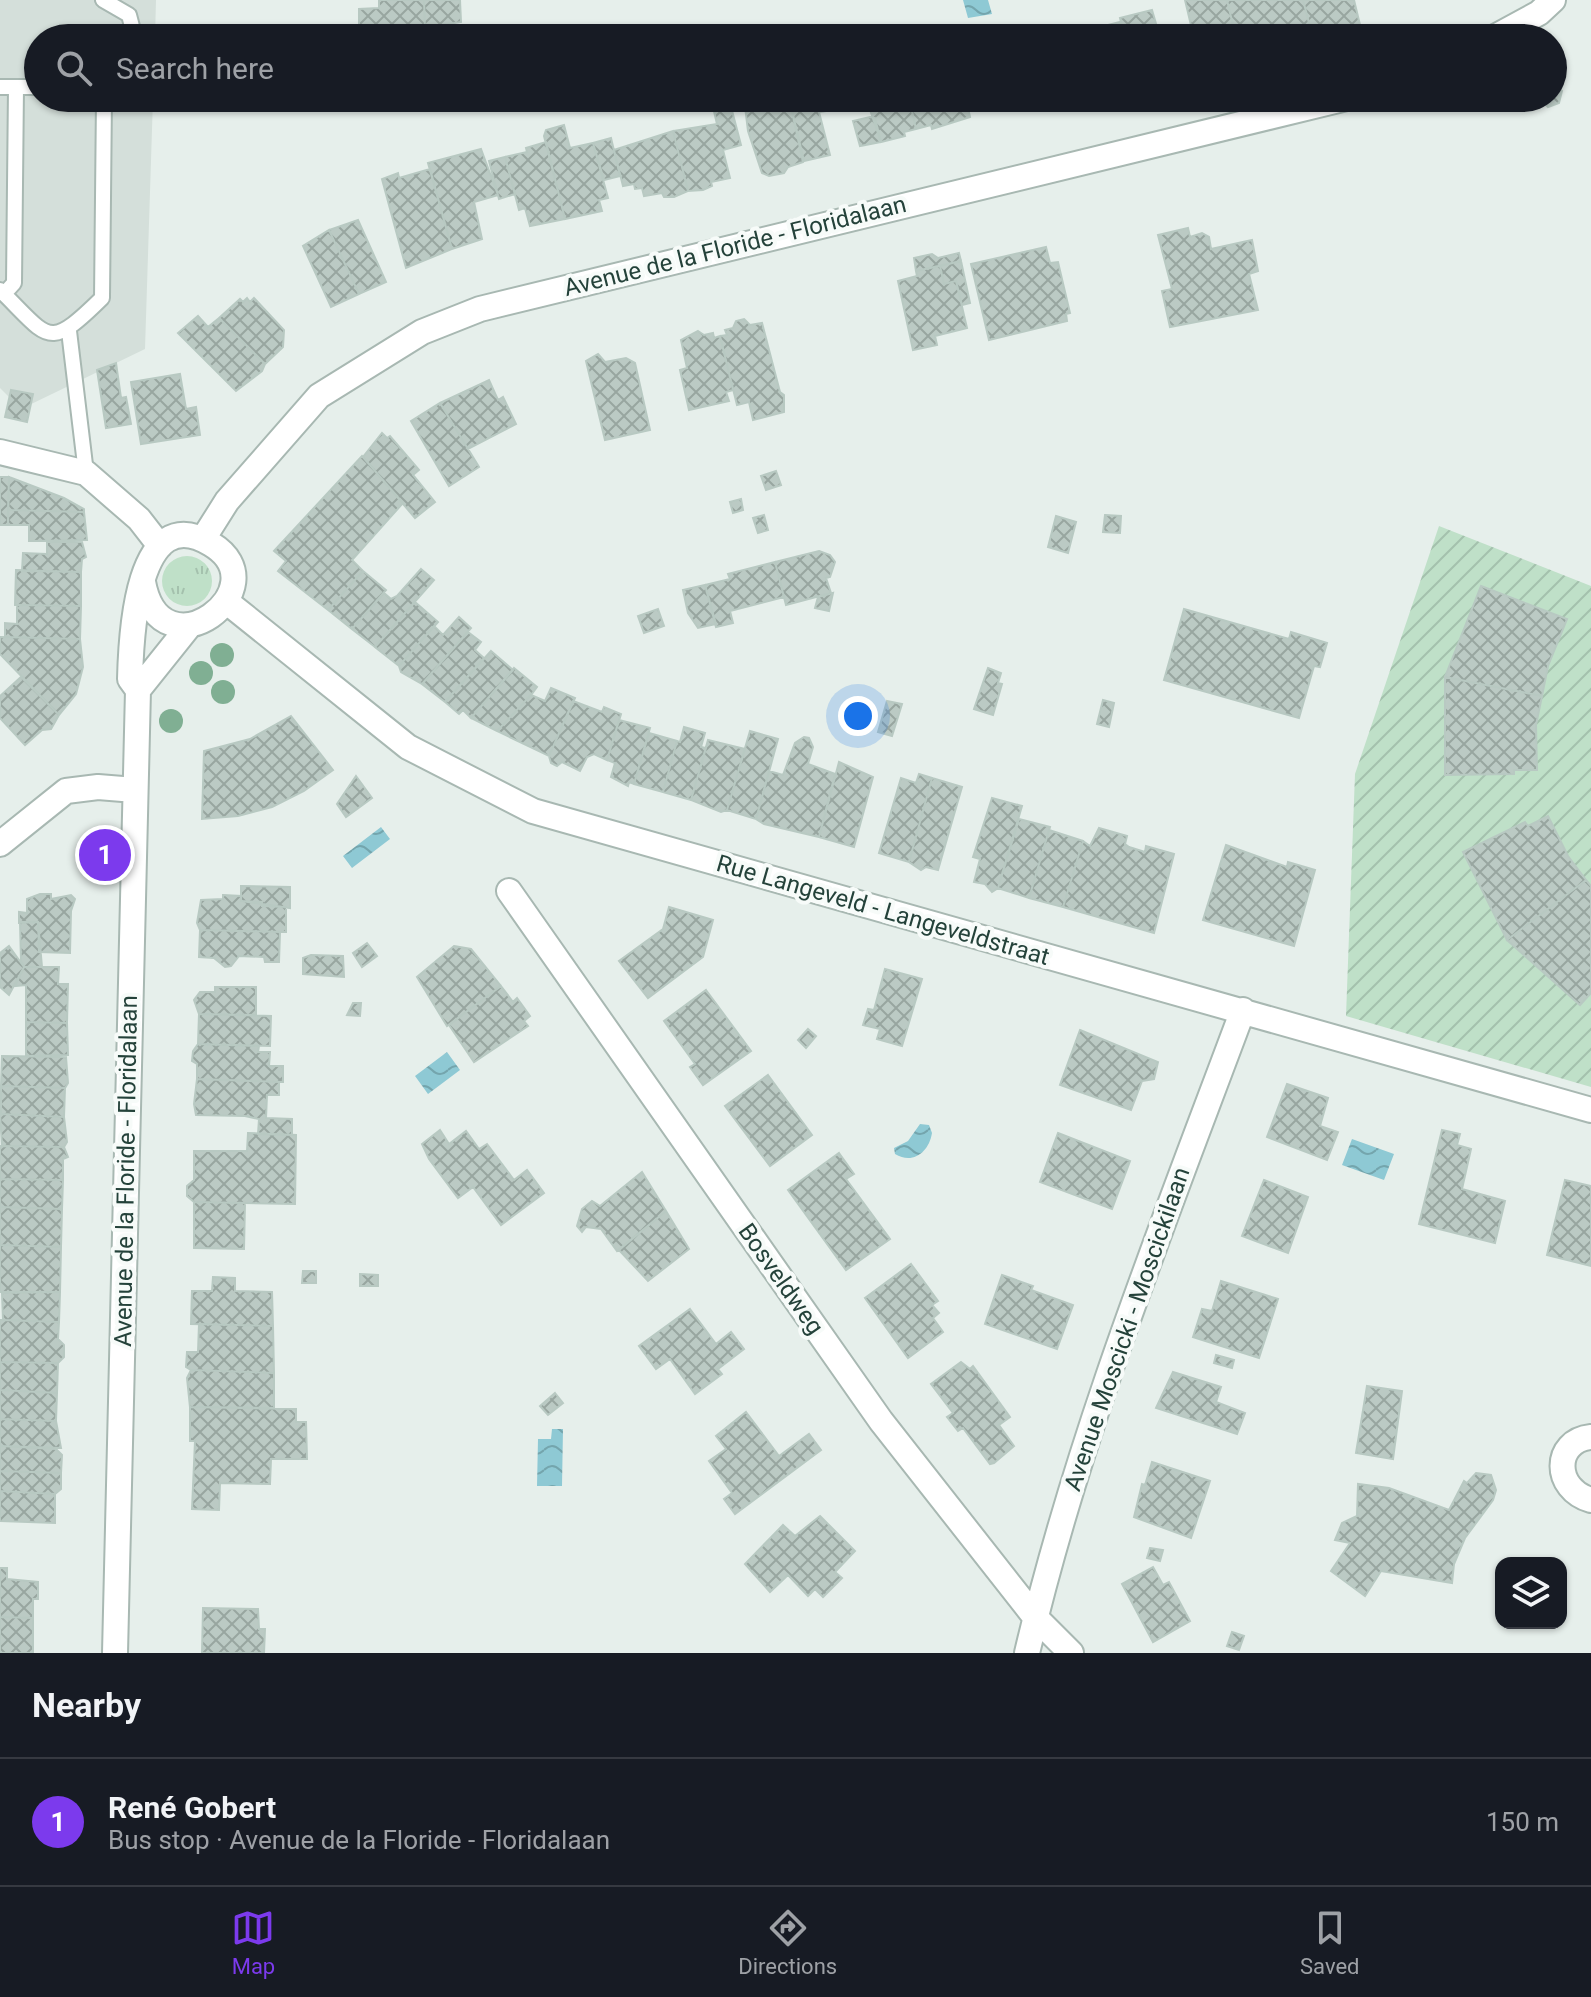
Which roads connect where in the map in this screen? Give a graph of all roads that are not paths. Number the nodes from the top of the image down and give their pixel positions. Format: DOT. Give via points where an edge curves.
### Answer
graph roads {
  1 [pos="103,0"];
  2 [pos="1553,0"];
  3 [pos="131,24"];
  4 [pos="1519,24"];
  5 [pos="0,87"];
  6 [pos="16,87"];
  7 [pos="24,87"];
  8 [pos="104,112"];
  9 [pos="1289,112"];
  10 [pos="2,292"];
  11 [pos="69,331"];
  12 [pos="0,452"];
  13 [pos="86,473"];
  14 [pos="203,539"];
  15 [pos="160,546"];
  16 [pos="143,582"];
  17 [pos="227,602"];
  18 [pos="190,625"];
  19 [pos="138,690"];
  20 [pos="135,790"];
  21 [pos="0,844"];
  22 [pos="509,891"];
  23 [pos="1243,1010"];
  24 [pos="1591,1110"];
  25 [pos="1591,1437"];
  26 [pos="1591,1500"];
  27 [pos="1035,1617"];
  28 [pos="115,1653"];
  29 [pos="1027,1653"];
  30 [pos="1071,1653"];
  1 -- 3 [label="lane" via="129,15"];
  2 -- 4 [label="street"];
  5 -- 6 [label="lane"];
  6 -- 7 [label="lane"];
  6 -- 10 [label="lane" via="14,283"];
  8 -- 11 [label="lane" via="102,298"];
  9 -- 14 [label="street, Avenue de la Floride - Floridalaan" via="480,309 422,332 319,396 227,501"];
  10 -- 11 [label="lane" via="37,329 52,334"];
  11 -- 13 [label="lane"];
  12 -- 13 [label="street"];
  13 -- 15 [label="street" via="139,519"];
  14 -- 15 [label="street" via="173,538"];
  14 -- 17 [label="street" via="226,558 232,588"];
  15 -- 16 [label="street, Avenue de la Floride - Floridalaan" via="145,568"];
  16 -- 18 [label="street" via="152,608 162,617"];
  16 -- 19 [label="street, Avenue de la Floride - Floridalaan" via="132,630 130,679"];
  17 -- 18 [label="street" via="205,622"];
  17 -- 23 [label="street, Rue Langeveld - Langeveldstraat" via="408,747 533,811"];
  18 -- 19 [label="street"];
  19 -- 20 [label="street, Avenue de la Floride - Floridalaan"];
  20 -- 21 [label="street" via="66,791"];
  20 -- 28 [label="street, Avenue de la Floride - Floridalaan"];
  22 -- 27 [label="street, Bosveldweg" via="881,1421"];
  23 -- 24 [label="street, Rue Langeveld - Langeveldstraat"];
  23 -- 27 [label="street, Avenue Moscicki - Moscickilaan" via="1120,1338 1051,1548"];
  25 -- 26 [label="street" via="1569,1448 1562,1479 1572,1492"];
  27 -- 29 [label="street, Avenue Moscicki - Moscickilaan"];
  27 -- 30 [label="street, Bosveldweg"];
}
